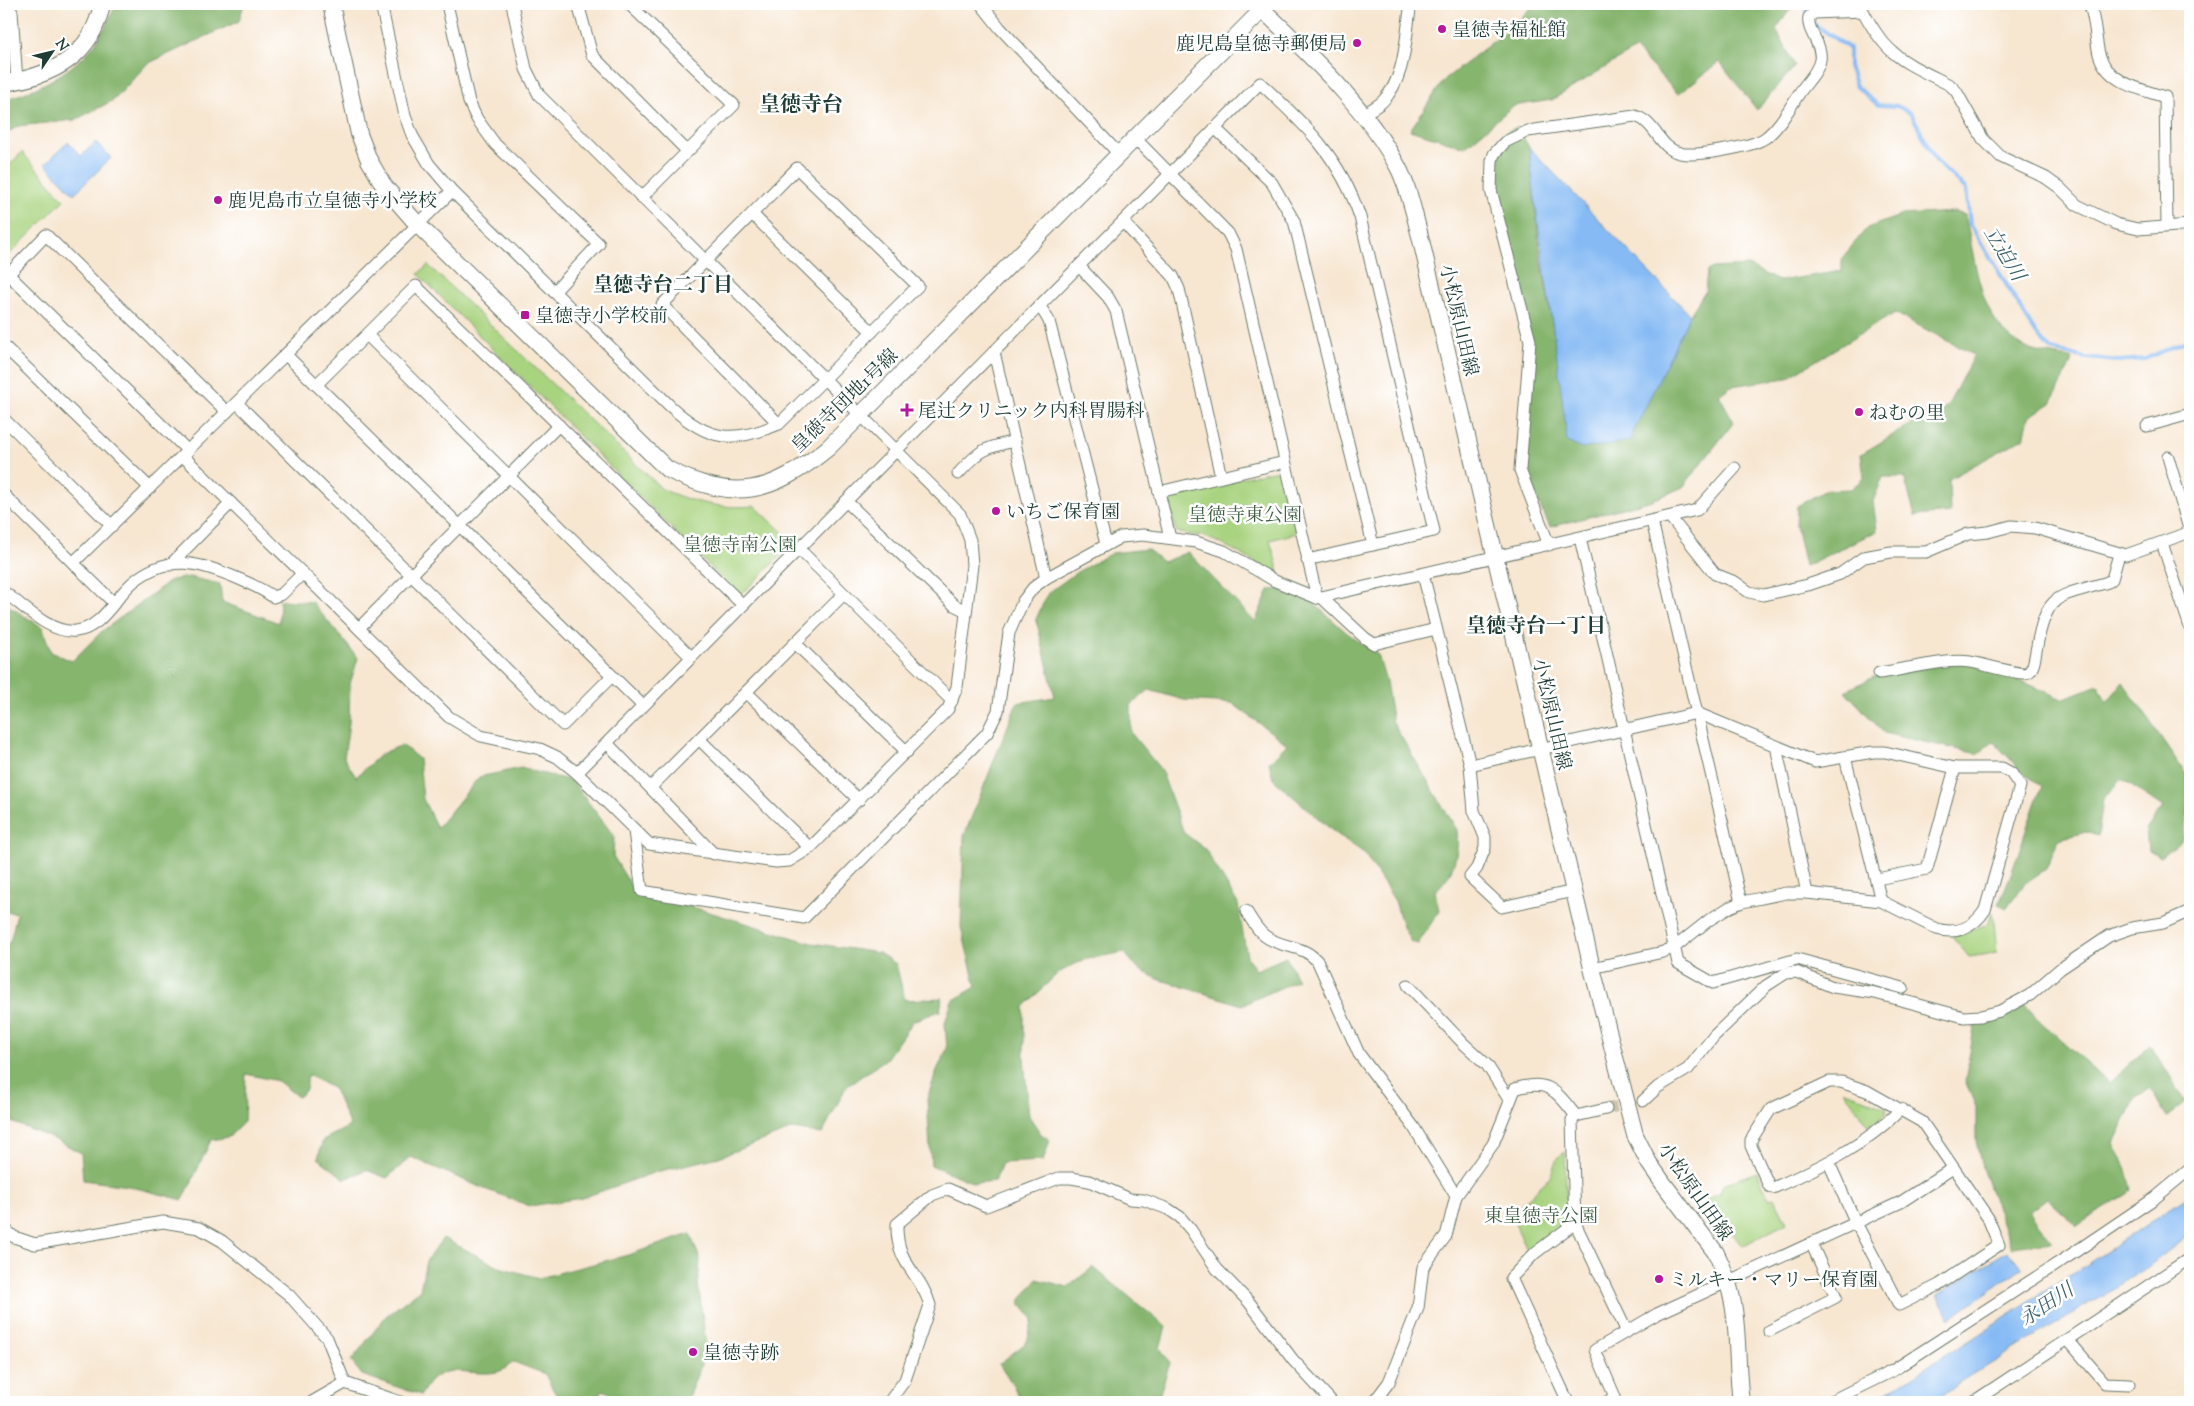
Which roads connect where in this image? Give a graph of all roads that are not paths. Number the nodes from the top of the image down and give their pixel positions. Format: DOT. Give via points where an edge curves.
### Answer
graph roads {
  1 [pos="102,4"];
  2 [pos="331,4"];
  3 [pos="381,4"];
  4 [pos="447,4"];
  5 [pos="512,4"];
  6 [pos="578,4"];
  7 [pos="629,4"];
  8 [pos="981,4"];
  9 [pos="1411,4"];
  10 [pos="2089,4"];
  11 [pos="1262,5"];
  12 [pos="1861,8"];
  13 [pos="12,12"];
  14 [pos="10,82"];
  15 [pos="1362,115"];
  16 [pos="1216,128"];
  17 [pos="1135,138"];
  18 [pos="687,151"];
  19 [pos="1119,154"];
  20 [pos="1170,174"];
  21 [pos="452,191"];
  22 [pos="641,198"];
  23 [pos="752,214"];
  24 [pos="1123,222"];
  25 [pos="418,225"];
  26 [pos="2190,225"];
  27 [pos="2167,226"];
  28 [pos="705,261"];
  29 [pos="1079,266"];
  30 [pos="6,277"];
  31 [pos="554,292"];
  32 [pos="1040,306"];
  33 [pos="872,332"];
  34 [pos="367,335"];
  35 [pos="4,346"];
  36 [pos="994,352"];
  37 [pos="286,355"];
  38 [pos="825,379"];
  39 [pos="316,385"];
  40 [pos="237,403"];
  41 [pos="227,412"];
  42 [pos="861,414"];
  43 [pos="2190,414"];
  44 [pos="4,419"];
  45 [pos="779,424"];
  46 [pos="559,425"];
  47 [pos="2148,426"];
  48 [pos="1015,441"];
  49 [pos="897,449"];
  50 [pos="185,453"];
  51 [pos="2168,457"];
  52 [pos="1285,462"];
  53 [pos="1735,468"];
  54 [pos="958,474"];
  55 [pos="509,476"];
  56 [pos="1221,477"];
  57 [pos="150,488"];
  58 [pos="1159,492"];
  59 [pos="4,495"];
  60 [pos="846,501"];
  61 [pos="231,503"];
  62 [pos="1670,517"];
  63 [pos="1652,521"];
  64 [pos="112,526"];
  65 [pos="459,526"];
  66 [pos="2190,532"];
  67 [pos="1170,538"];
  68 [pos="1580,538"];
  69 [pos="2162,543"];
  70 [pos="1106,544"];
  71 [pos="1373,545"];
  72 [pos="1549,546"];
  73 [pos="799,549"];
  74 [pos="2119,554"];
  75 [pos="1496,558"];
  76 [pos="1308,560"];
  77 [pos="74,563"];
  78 [pos="170,564"];
  79 [pos="303,573"];
  80 [pos="1423,574"];
  81 [pos="411,575"];
  82 [pos="1046,578"];
  83 [pos="4,592"];
  84 [pos="844,594"];
  85 [pos="1319,598"];
  86 [pos="114,603"];
  87 [pos="743,605"];
  88 [pos="966,612"];
  89 [pos="2190,627"];
  90 [pos="359,628"];
  91 [pos="1436,629"];
  92 [pos="795,643"];
  93 [pos="691,657"];
  94 [pos="1879,673"];
  95 [pos="612,676"];
  96 [pos="746,692"];
  97 [pos="952,701"];
  98 [pos="643,706"];
  99 [pos="1697,713"];
  100 [pos="1624,730"];
  101 [pos="699,739"];
  102 [pos="607,743"];
  103 [pos="1776,746"];
  104 [pos="1541,750"];
  105 [pos="907,752"];
  106 [pos="1845,757"];
  107 [pos="1470,765"];
  108 [pos="1955,768"];
  109 [pos="576,773"];
  110 [pos="651,788"];
  111 [pos="859,800"];
  112 [pos="634,831"];
  113 [pos="810,848"];
  114 [pos="714,854"];
  115 [pos="1877,879"];
  116 [pos="1574,891"];
  117 [pos="1808,892"];
  118 [pos="1882,900"];
  119 [pos="1741,902"];
  120 [pos="1246,911"];
  121 [pos="2190,911"];
  122 [pos="1675,947"];
  123 [pos="1592,968"];
  124 [pos="1408,985"];
  125 [pos="1903,988"];
  126 [pos="1510,1101"];
  127 [pos="1643,1101"];
  128 [pos="1606,1109"];
  129 [pos="1901,1109"];
  130 [pos="1576,1116"];
  131 [pos="1829,1163"];
  132 [pos="1953,1168"];
  133 [pos="2190,1169"];
  134 [pos="1456,1196"];
  135 [pos="1575,1223"];
  136 [pos="1856,1223"];
  137 [pos="4,1228"];
  138 [pos="1811,1243"];
  139 [pos="2190,1258"];
  140 [pos="1729,1282"];
  141 [pos="1769,1331"];
  142 [pos="1626,1332"];
  143 [pos="2068,1340"];
  144 [pos="346,1383"];
  145 [pos="2129,1384"];
  146 [pos="1989,1398"];
  147 [pos="312,1402"];
  148 [pos="400,1402"];
  149 [pos="889,1402"];
  150 [pos="1332,1402"];
  151 [pos="1374,1402"];
  152 [pos="1568,1402"];
  153 [pos="1607,1402"];
  154 [pos="1741,1402"];
  155 [pos="1830,1402"];
  156 [pos="1974,1402"];
  1 -- 14 [label="street" via="92,34 76,53 54,71"];
  2 -- 25 [label="street, 皇徳寺団地1号線" via="362,143 384,186"];
  3 -- 21 [label="street" via="405,116 429,164"];
  4 -- 31 [label="street" via="469,102 477,119 495,144 599,244"];
  5 -- 22 [label="street" via="526,69 534,88"];
  6 -- 18 [label="street" via="592,55"];
  7 -- 18 [label="street" via="734,105"];
  8 -- 19 [label="street"];
  9 -- 15 [label="street" via="1396,83 1382,102"];
  10 -- 27 [label="street" via="2099,56 2115,78 2165,96"];
  11 -- 15 [label="street, 小松原山田線"];
  11 -- 17 [label="street, 皇徳寺団地1号線"];
  12 -- 27 [label="street" via="1889,51 1956,91 1983,139 2001,157 2046,178 2077,206 2097,216 2138,229"];
  12 -- 72 [label="street" via="1814,13 1808,17 1819,45 1820,61 1774,130 1755,142 1696,154 1679,153 1666,147 1645,119 1635,116 1528,131 1505,142 1494,154 1491,190 1530,341 1520,470"];
  13 -- 14 [label="street"];
  15 -- 75 [label="street, 小松原山田線" via="1386,147 1408,192"];
  16 -- 20 [label="street"];
  16 -- 71 [label="street" via="1272,183 1294,221"];
  16 -- 71 [label="street" via="1260,83 1321,143 1352,192 1434,531"];
  17 -- 19 [label="street, 皇徳寺団地1号線"];
  17 -- 20 [label="street"];
  18 -- 22 [label="street"];
  19 -- 42 [label="street, 皇徳寺団地1号線"];
  20 -- 24 [label="street"];
  20 -- 52 [label="street" via="1228,233 1236,249"];
  21 -- 25 [label="street"];
  21 -- 31 [label="street"];
  22 -- 28 [label="street"];
  23 -- 28 [label="street"];
  23 -- 33 [label="street"];
  23 -- 33 [label="street" via="798,168 918,286"];
  24 -- 29 [label="street"];
  24 -- 56 [label="street" via="1173,276 1179,289"];
  25 -- 37 [label="street"];
  25 -- 42 [label="street, 皇徳寺団地1号線" via="667,469 692,482 745,490 774,484 802,470"];
  26 -- 27 [label="street"];
  28 -- 38 [label="street"];
  28 -- 45 [label="street" via="662,305"];
  29 -- 32 [label="street"];
  29 -- 58 [label="street" via="1108,297 1116,311"];
  30 -- 41 [label="street" via="46,235"];
  30 -- 50 [label="street"];
  31 -- 45 [label="street" via="694,426 733,438"];
  32 -- 36 [label="street"];
  32 -- 70 [label="street" via="1050,321"];
  33 -- 38 [label="street"];
  34 -- 39 [label="street"];
  34 -- 46 [label="street" via="416,286"];
  34 -- 55 [label="street"];
  35 -- 57 [label="street"];
  36 -- 48 [label="street"];
  36 -- 49 [label="street"];
  37 -- 39 [label="street"];
  37 -- 40 [label="street"];
  38 -- 42 [label="street"];
  38 -- 45 [label="street"];
  39 -- 65 [label="street"];
  40 -- 41 [label="street"];
  40 -- 81 [label="street"];
  41 -- 50 [label="street"];
  42 -- 49 [label="street"];
  43 -- 47 [label="street"];
  44 -- 64 [label="street"];
  46 -- 55 [label="street"];
  46 -- 87 [label="street"];
  48 -- 54 [label="street" via="980,451"];
  48 -- 82 [label="street"];
  49 -- 60 [label="street"];
  49 -- 88 [label="street" via="960,514 966,527 972,552"];
  50 -- 57 [label="street"];
  50 -- 61 [label="street"];
  51 -- 66 [label="street"];
  52 -- 56 [label="street"];
  52 -- 76 [label="street"];
  53 -- 62 [label="street" via="1697,510"];
  55 -- 65 [label="street"];
  55 -- 93 [label="street"];
  56 -- 58 [label="street"];
  57 -- 64 [label="street"];
  58 -- 67 [label="street"];
  59 -- 77 [label="street"];
  60 -- 73 [label="street"];
  60 -- 88 [label="street" via="954,605"];
  61 -- 78 [label="street"];
  61 -- 79 [label="street"];
  62 -- 63 [label="street"];
  62 -- 74 [label="street" via="1714,574 1749,592 1763,595 1840,574 1864,557 1891,552 1926,552 1968,534 2011,526 2035,528"];
  63 -- 68 [label="street"];
  63 -- 99 [label="street"];
  64 -- 77 [label="street"];
  65 -- 81 [label="street"];
  65 -- 95 [label="street"];
  66 -- 69 [label="street"];
  67 -- 70 [label="street" via="1131,535"];
  67 -- 85 [label="street" via="1196,542 1224,552 1276,581"];
  68 -- 72 [label="street"];
  68 -- 100 [label="street"];
  69 -- 74 [label="street" via="2126,555"];
  69 -- 89 [label="street"];
  70 -- 82 [label="street"];
  71 -- 76 [label="street"];
  72 -- 75 [label="street"];
  73 -- 84 [label="street"];
  73 -- 87 [label="street"];
  74 -- 94 [label="street" via="2112,579 2108,582 2059,598 2049,606 2042,618 2034,663 2023,675 1966,661"];
  75 -- 80 [label="street"];
  75 -- 104 [label="street, 小松原山田線"];
  76 -- 85 [label="street"];
  77 -- 86 [label="street"];
  78 -- 79 [label="street" via="204,565 261,589 272,597 282,594"];
  78 -- 86 [label="street" via="139,578"];
  79 -- 90 [label="street"];
  80 -- 85 [label="street"];
  80 -- 91 [label="street"];
  81 -- 90 [label="street"];
  81 -- 95 [label="street" via="563,725"];
  82 -- 112 [label="street" via="1033,588 1013,620 998,711 988,733 804,918 642,891"];
  83 -- 86 [label="street" via="55,628 66,631 93,625"];
  84 -- 92 [label="street"];
  84 -- 97 [label="street"];
  85 -- 91 [label="street" via="1374,644"];
  87 -- 93 [label="street"];
  88 -- 97 [label="street" via="957,687"];
  90 -- 109 [label="street" via="464,727 481,736 540,749 557,757"];
  91 -- 107 [label="street"];
  92 -- 96 [label="street"];
  92 -- 105 [label="street"];
  93 -- 98 [label="street"];
  95 -- 98 [label="street"];
  96 -- 101 [label="street"];
  96 -- 111 [label="street"];
  97 -- 105 [label="street" via="945,713"];
  98 -- 102 [label="street"];
  99 -- 100 [label="street"];
  99 -- 103 [label="street"];
  99 -- 119 [label="street"];
  100 -- 104 [label="street"];
  100 -- 122 [label="street"];
  101 -- 110 [label="street"];
  101 -- 113 [label="street"];
  102 -- 109 [label="street"];
  102 -- 110 [label="street"];
  103 -- 106 [label="street" via="1815,762"];
  103 -- 117 [label="street"];
  104 -- 107 [label="street"];
  104 -- 116 [label="street, 小松原山田線"];
  105 -- 111 [label="street"];
  106 -- 108 [label="street" via="1885,752"];
  106 -- 115 [label="street"];
  107 -- 116 [label="street" via="1474,811 1485,837 1485,848 1470,877 1502,907"];
  108 -- 115 [label="street" via="1927,869"];
  108 -- 118 [label="street" via="2002,768 2011,773 2020,786 1985,910 1974,924 1946,932"];
  109 -- 112 [label="street"];
  110 -- 114 [label="street"];
  111 -- 113 [label="street"];
  112 -- 114 [label="street" via="649,844"];
  113 -- 114 [label="street" via="789,861"];
  115 -- 118 [label="street"];
  116 -- 123 [label="street, 小松原山田線"];
  117 -- 118 [label="street"];
  117 -- 119 [label="street"];
  119 -- 122 [label="street" via="1719,913"];
  120 -- 134 [label="street" via="1264,935 1277,943 1302,949 1318,962 1359,1054 1413,1126"];
  121 -- 127 [label="street" via="2163,923 2132,928 2110,936 2060,969 2030,995 2000,1011 1981,1016 1964,1017 1875,992 1833,987 1796,972 1786,974 1766,986 1714,1036 1688,1069 1658,1087"];
  122 -- 123 [label="street"];
  122 -- 125 [label="street" via="1678,963 1714,983 1797,959"];
  123 -- 140 [label="street, 小松原山田線" via="1635,1135 1649,1163 1716,1253"];
  124 -- 126 [label="street" via="1487,1065"];
  126 -- 130 [label="street" via="1515,1089 1533,1083 1544,1085 1559,1094"];
  126 -- 134 [label="street" via="1493,1144"];
  128 -- 130 [label="street"];
  129 -- 131 [label="street"];
  129 -- 131 [label="street" via="1867,1091 1841,1082 1829,1082 1771,1109 1751,1140 1750,1146 1769,1186 1773,1188"];
  129 -- 132 [label="street" via="1922,1122"];
  130 -- 135 [label="street" via="1572,1120"];
  131 -- 136 [label="street"];
  132 -- 136 [label="street" via="1901,1202"];
  132 -- 136 [label="street" via="1988,1218 1999,1244 1939,1285 1899,1305"];
  133 -- 155 [label="street" via="2154,1198 1892,1371"];
  134 -- 151 [label="street" via="1446,1236 1423,1267 1418,1308 1389,1382"];
  135 -- 142 [label="street"];
  135 -- 152 [label="street" via="1535,1253 1511,1278"];
  136 -- 138 [label="street"];
  137 -- 144 [label="street" via="14,1237 35,1244 163,1222 199,1228 222,1241 289,1295 327,1338"];
  138 -- 140 [label="street"];
  138 -- 141 [label="street" via="1836,1297"];
  139 -- 143 [label="street"];
  140 -- 142 [label="street" via="1657,1314"];
  140 -- 154 [label="street, 小松原山田線" via="1736,1312"];
  142 -- 153 [label="street" via="1595,1350 1615,1397"];
  143 -- 145 [label="street" via="2105,1383"];
  143 -- 146 [label="street"];
  144 -- 147 [label="street"];
  144 -- 148 [label="street"];
  146 -- 156 [label="street"];
  149 -- 150 [label="street" via="905,1380 930,1305 927,1294 900,1251 897,1224 932,1195 948,1189 986,1206 1059,1178 1089,1181 1130,1199 1168,1208 1180,1217 1217,1269 1250,1302 1293,1360"];
}
